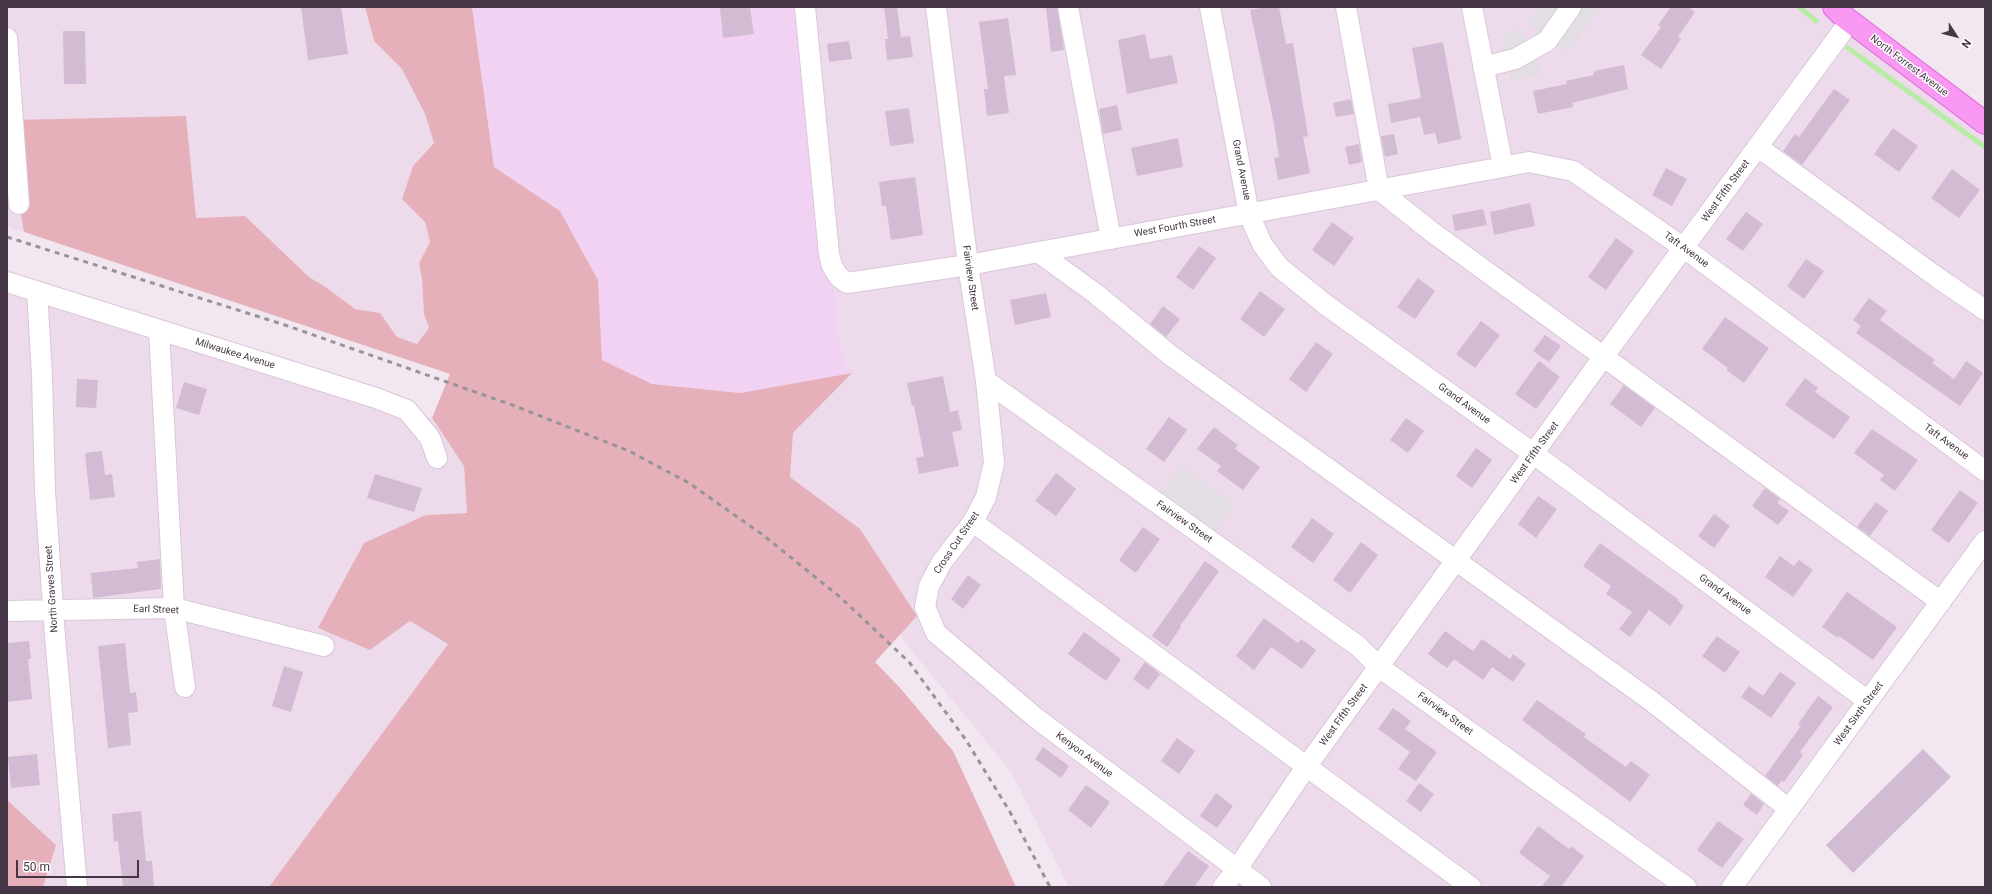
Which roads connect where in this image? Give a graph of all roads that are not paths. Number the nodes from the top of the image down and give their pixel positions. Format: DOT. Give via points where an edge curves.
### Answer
graph roads {
  1 [pos="805,7"];
  2 [pos="936,7"];
  3 [pos="1068,7"];
  4 [pos="1210,7"];
  5 [pos="1346,7"];
  6 [pos="1472,7"];
  7 [pos="1572,7"];
  8 [pos="1842,14"];
  9 [pos="7,38"];
  10 [pos="1483,67"];
  11 [pos="1985,123"];
  12 [pos="1758,147"];
  13 [pos="1503,167"];
  14 [pos="1380,190"];
  15 [pos="19,204"];
  16 [pos="1249,214"];
  17 [pos="1111,239"];
  18 [pos="1684,248"];
  19 [pos="1038,252"];
  20 [pos="968,265"];
  21 [pos="7,282"];
  22 [pos="37,291"];
  23 [pos="1985,310"];
  24 [pos="159,330"];
  25 [pos="1604,356"];
  26 [pos="986,381"];
  27 [pos="1534,454"];
  28 [pos="437,458"];
  29 [pos="1985,471"];
  30 [pos="973,522"];
  31 [pos="1985,541"];
  32 [pos="1456,561"];
  33 [pos="1941,602"];
  34 [pos="174,608"];
  35 [pos="7,610"];
  36 [pos="54,610"];
  37 [pos="936,633"];
  38 [pos="324,646"];
  39 [pos="1379,667"];
  40 [pos="185,686"];
  41 [pos="1868,701"];
  42 [pos="1306,767"];
  43 [pos="1789,809"];
  44 [pos="1237,870"];
  45 [pos="77,887"];
  46 [pos="1224,887"];
  47 [pos="1261,887"];
  48 [pos="1471,887"];
  49 [pos="1686,887"];
  50 [pos="1732,887"];
  1 -- 20 [label="street, West Fourth Street" via="829,254 838,277 847,283"];
  2 -- 20 [label="street, Fairview Street"];
  3 -- 17 [label="street"];
  4 -- 16 [label="street, Grand Avenue"];
  5 -- 14 [label="street"];
  6 -- 10 [label="street"];
  7 -- 10 [label="street" via="1547,41 1515,59"];
  8 -- 11 [label="main road, North Forrest Avenue"];
  8 -- 12 [label="street, West Fifth Street"];
  9 -- 15 [label="street"];
  10 -- 13 [label="street"];
  12 -- 18 [label="street, West Fifth Street"];
  12 -- 23 [label="street"];
  13 -- 14 [label="street, West Fourth Street"];
  13 -- 18 [label="street, Taft Avenue" via="1529,162 1573,171"];
  14 -- 16 [label="street, West Fourth Street"];
  14 -- 25 [label="street" via="1432,232"];
  16 -- 17 [label="street, West Fourth Street"];
  16 -- 27 [label="street, Grand Avenue" via="1262,244 1278,267 1326,305"];
  17 -- 19 [label="street, West Fourth Street"];
  18 -- 25 [label="street, West Fifth Street"];
  18 -- 29 [label="street, Taft Avenue"];
  19 -- 20 [label="street, West Fourth Street"];
  19 -- 32 [label="street" via="1096,294 1170,355"];
  20 -- 26 [label="street, Fairview Street"];
  21 -- 22 [label="street, Milwaukee Avenue"];
  22 -- 24 [label="street, Milwaukee Avenue"];
  22 -- 36 [label="street, North Graves Street"];
  24 -- 28 [label="street, Milwaukee Avenue" via="407,410 430,438"];
  24 -- 34 [label="street"];
  25 -- 27 [label="street, West Fifth Street"];
  25 -- 33 [label="street"];
  26 -- 30 [label="street, Cross Cut Street" via="994,463 986,497"];
  26 -- 39 [label="street, Fairview Street" via="1358,646"];
  27 -- 32 [label="street, West Fifth Street"];
  27 -- 41 [label="street, Grand Avenue"];
  30 -- 37 [label="street, Cross Cut Street" via="942,562 930,586 925,607"];
  30 -- 42 [label="street"];
  31 -- 33 [label="street, West Sixth Street"];
  32 -- 39 [label="street, West Fifth Street"];
  32 -- 43 [label="street" via="1650,700"];
  33 -- 41 [label="street, West Sixth Street"];
  34 -- 36 [label="street, Earl Street"];
  34 -- 38 [label="street, Earl Street"];
  34 -- 40 [label="street"];
  35 -- 36 [label="street, Earl Street"];
  36 -- 45 [label="street, North Graves Street"];
  37 -- 44 [label="street, Kenyon Avenue" via="1036,718"];
  39 -- 42 [label="street, West Fifth Street"];
  39 -- 49 [label="street, Fairview Street"];
  41 -- 43 [label="street, West Sixth Street"];
  42 -- 44 [label="street, West Fifth Street"];
  42 -- 48 [label="street"];
  43 -- 50 [label="street, West Sixth Street"];
  44 -- 46 [label="street, West Fifth Street"];
  44 -- 47 [label="street, Kenyon Avenue"];
}
